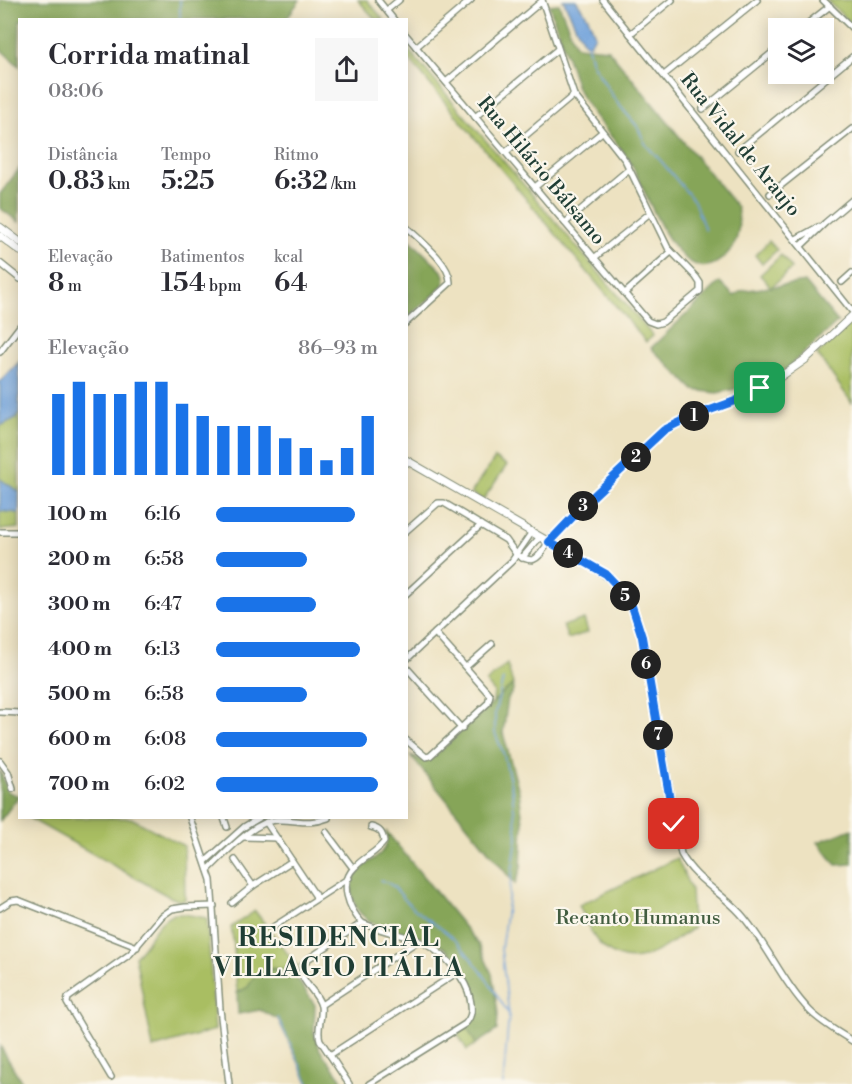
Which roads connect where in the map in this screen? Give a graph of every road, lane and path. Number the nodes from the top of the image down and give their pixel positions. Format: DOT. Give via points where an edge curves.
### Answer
graph roads {
  1 [pos="378,0"];
  2 [pos="399,0"];
  3 [pos="471,0"];
  4 [pos="603,0"];
  5 [pos="672,0"];
  6 [pos="758,0"];
  7 [pos="823,0"];
  8 [pos="542,1"];
  9 [pos="830,6"];
  10 [pos="387,10"];
  11 [pos="393,18"];
  12 [pos="815,18"];
  13 [pos="852,28"];
  14 [pos="630,34"];
  15 [pos="408,37"];
  16 [pos="416,47"];
  17 [pos="558,49"];
  18 [pos="768,56"];
  19 [pos="852,57"];
  20 [pos="664,75"];
  21 [pos="446,82"];
  22 [pos="574,95"];
  23 [pos="703,110"];
  24 [pos="475,117"];
  25 [pos="852,129"];
  26 [pos="602,132"];
  27 [pos="738,151"];
  28 [pos="506,152"];
  29 [pos="629,169"];
  30 [pos="535,187"];
  31 [pos="770,194"];
  32 [pos="852,200"];
  33 [pos="650,213"];
  34 [pos="565,223"];
  35 [pos="825,223"];
  36 [pos="0,227"];
  37 [pos="408,229"];
  38 [pos="0,236"];
  39 [pos="796,239"];
  40 [pos="18,240"];
  41 [pos="801,246"];
  42 [pos="18,250"];
  43 [pos="671,252"];
  44 [pos="594,258"];
  45 [pos="0,263"];
  46 [pos="852,273"];
  47 [pos="18,277"];
  48 [pos="842,282"];
  49 [pos="625,293"];
  50 [pos="852,311"];
  51 [pos="852,316"];
  52 [pos="408,321"];
  53 [pos="18,329"];
  54 [pos="0,352"];
  55 [pos="408,461"];
  56 [pos="481,525"];
  57 [pos="408,529"];
  58 [pos="0,532"];
  59 [pos="18,532"];
  60 [pos="532,532"];
  61 [pos="540,537"];
  62 [pos="549,542"];
  63 [pos="516,554"];
  64 [pos="522,558"];
  65 [pos="408,592"];
  66 [pos="435,633"];
  67 [pos="492,644"];
  68 [pos="408,658"];
  69 [pos="466,667"];
  70 [pos="408,669"];
  71 [pos="0,712"];
  72 [pos="18,713"];
  73 [pos="462,729"];
  74 [pos="408,742"];
  75 [pos="0,761"];
  76 [pos="13,789"];
  77 [pos="190,819"];
  78 [pos="224,819"];
  79 [pos="258,819"];
  80 [pos="277,820"];
  81 [pos="308,820"];
  82 [pos="266,822"];
  83 [pos="227,827"];
  84 [pos="371,827"];
  85 [pos="326,832"];
  86 [pos="244,837"];
  87 [pos="276,838"];
  88 [pos="235,860"];
  89 [pos="206,861"];
  90 [pos="292,861"];
  91 [pos="353,868"];
  92 [pos="208,870"];
  93 [pos="349,878"];
  94 [pos="253,886"];
  95 [pos="334,887"];
  96 [pos="346,890"];
  97 [pos="317,898"];
  98 [pos="232,903"];
  99 [pos="214,906"];
  100 [pos="0,908"];
  101 [pos="362,923"];
  102 [pos="273,927"];
  103 [pos="418,941"];
  104 [pos="137,946"];
  105 [pos="458,972"];
  106 [pos="321,1005"];
  107 [pos="852,1041"];
  108 [pos="330,1055"];
  109 [pos="111,1077"];
  110 [pos="229,1084"];
  111 [pos="349,1084"];
  112 [pos="369,1084"];
  1 -- 10 [label="street"];
  2 -- 10 [label="street"];
  3 -- 16 [label="street"];
  4 -- 14 [label="street, Rua Vidal de Araujo"];
  5 -- 14 [label="street"];
  6 -- 20 [label="street"];
  7 -- 9 [label="street"];
  8 -- 17 [label="street"];
  8 -- 21 [label="street"];
  9 -- 12 [label="street"];
  9 -- 13 [label="street"];
  10 -- 11 [label="street"];
  14 -- 20 [label="street, Rua Vidal de Araujo"];
  15 -- 16 [label="street, Rua Hilário Bálsamo"];
  16 -- 21 [label="street, Rua Hilário Bálsamo"];
  17 -- 22 [label="street"];
  17 -- 24 [label="street"];
  18 -- 23 [label="street"];
  19 -- 27 [label="street"];
  20 -- 39 [label="street, Rua Vidal de Araujo"];
  21 -- 24 [label="street, Rua Hilário Bálsamo"];
  22 -- 26 [label="street"];
  22 -- 28 [label="street"];
  24 -- 28 [label="street, Rua Hilário Bálsamo"];
  25 -- 31 [label="street"];
  26 -- 29 [label="street"];
  26 -- 30 [label="street"];
  28 -- 30 [label="street, Rua Hilário Bálsamo"];
  29 -- 33 [label="street"];
  29 -- 34 [label="street"];
  30 -- 34 [label="street, Rua Hilário Bálsamo"];
  32 -- 35 [label="street"];
  33 -- 43 [label="street"];
  33 -- 44 [label="street"];
  34 -- 44 [label="street, Rua Hilário Bálsamo"];
  35 -- 39 [label="street"];
  35 -- 41 [label="street"];
  36 -- 40 [label="main road"];
  37 -- 52 [label="street" via="451,275 450,283"];
  38 -- 42 [label="main road"];
  39 -- 41 [label="street, Rua Vidal de Araujo"];
  41 -- 50 [label="street, Rua Vidal de Araujo"];
  43 -- 49 [label="street"];
  43 -- 49 [label="street, Rua Hilário Bálsamo" via="696,277 700,291 656,324 648,321"];
  44 -- 49 [label="street, Rua Hilário Bálsamo"];
  45 -- 47 [label="street"];
  46 -- 48 [label="street"];
  51 -- 62 [label="main road" via="806,359 780,377 735,401 664,430"];
  53 -- 54 [label="street"];
  55 -- 60 [label="main road"];
  56 -- 57 [label="street" via="438,503"];
  56 -- 63 [label="street" via="506,540"];
  56 -- 65 [label="street"];
  58 -- 59 [label="street"];
  60 -- 61 [label="main road"];
  60 -- 63 [label="street"];
  61 -- 62 [label="main road"];
  61 -- 64 [label="street"];
  62 -- 64 [label="street" via="535,560"];
  62 -- 107 [label="street" via="606,574 632,606 642,637 674,824 684,860 756,932 797,996 813,1013"];
  63 -- 64 [label="street"];
  63 -- 66 [label="street"];
  66 -- 68 [label="street"];
  66 -- 69 [label="street"];
  67 -- 69 [label="street"];
  69 -- 73 [label="street" via="490,695"];
  70 -- 73 [label="street"];
  71 -- 72 [label="street"];
  73 -- 74 [label="street" via="426,757"];
  75 -- 76 [label="street"];
  77 -- 89 [label="street"];
  78 -- 83 [label="street"];
  79 -- 89 [label="street"];
  80 -- 81 [label="street"];
  80 -- 82 [label="street"];
  80 -- 87 [label="street"];
  82 -- 86 [label="street"];
  82 -- 87 [label="street"];
  84 -- 91 [label="street" via="383,835 384,843"];
  85 -- 91 [label="street"];
  86 -- 87 [label="street"];
  86 -- 92 [label="street"];
  87 -- 90 [label="street"];
  88 -- 94 [label="street"];
  89 -- 92 [label="street"];
  90 -- 94 [label="street"];
  90 -- 97 [label="street"];
  91 -- 93 [label="street"];
  92 -- 99 [label="street"];
  93 -- 95 [label="street"];
  93 -- 96 [label="street"];
  94 -- 98 [label="street"];
  95 -- 96 [label="street"];
  95 -- 97 [label="street"];
  96 -- 101 [label="street" via="354,915"];
  97 -- 102 [label="street"];
  99 -- 104 [label="street" via="172,909"];
  99 -- 110 [label="street"];
  100 -- 104 [label="street" via="18,900"];
  101 -- 103 [label="street"];
  101 -- 106 [label="street" via="302,965 305,982"];
  103 -- 105 [label="street" via="433,947"];
  103 -- 106 [label="street"];
  104 -- 109 [label="street" via="67,1000"];
  105 -- 108 [label="street"];
  105 -- 112 [label="street" via="468,989 470,1020"];
  106 -- 108 [label="street" via="318,1034"];
  108 -- 111 [label="street"];
}
